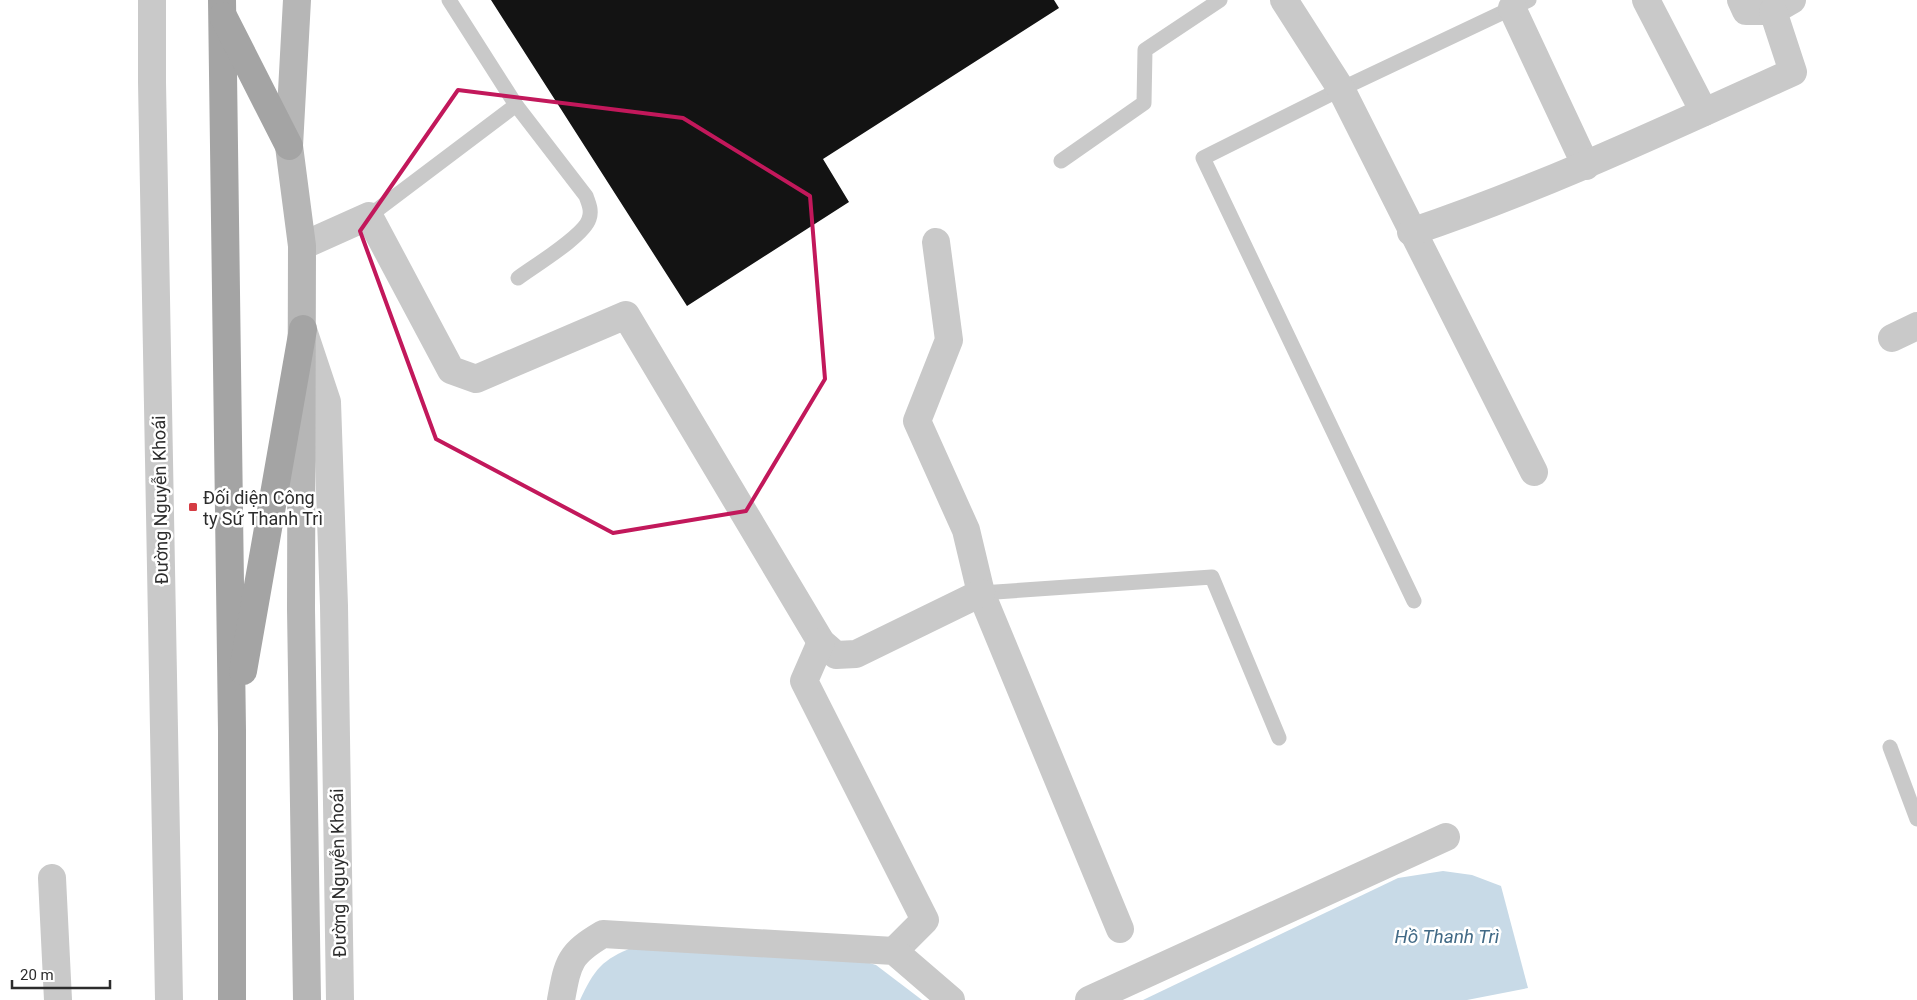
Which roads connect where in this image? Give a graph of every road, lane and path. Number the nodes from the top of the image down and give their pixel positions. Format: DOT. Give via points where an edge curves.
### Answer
graph roads {
  1 [pos="152,0"];
  2 [pos="298,0"];
  3 [pos="449,0"];
  4 [pos="1220,0"];
  5 [pos="1284,0"];
  6 [pos="1646,0"];
  7 [pos="1741,0"];
  8 [pos="1521,4"];
  9 [pos="221,5"];
  10 [pos="1782,5"];
  11 [pos="1341,89"];
  12 [pos="516,105"];
  13 [pos="1704,112"];
  14 [pos="289,146"];
  15 [pos="1062,161"];
  16 [pos="1586,166"];
  17 [pos="369,216"];
  18 [pos="1411,232"];
  19 [pos="936,242"];
  20 [pos="302,246"];
  21 [pos="518,278"];
  22 [pos="1917,326"];
  23 [pos="303,329"];
  24 [pos="1892,338"];
  25 [pos="1534,472"];
  26 [pos="980,593"];
  27 [pos="1414,601"];
  28 [pos="821,642"];
  29 [pos="232,731"];
  30 [pos="1279,738"];
  31 [pos="1890,747"];
  32 [pos="1917,819"];
  33 [pos="1446,837"];
  34 [pos="52,878"];
  35 [pos="1120,929"];
  36 [pos="894,951"];
  37 [pos="58,1000"];
  38 [pos="169,1000"];
  39 [pos="232,1000"];
  40 [pos="307,1000"];
  41 [pos="340,1000"];
  42 [pos="561,1000"];
  43 [pos="951,1000"];
  44 [pos="1089,1000"];
  1 -- 38 [label="street, Đường Nguyễn Khoái"];
  2 -- 14 [label="street, Đường Nguyễn Khoái"];
  3 -- 12 [label="lane"];
  4 -- 15 [label="lane" via="1145,50 1144,103"];
  5 -- 11 [label="street"];
  6 -- 13 [label="street"];
  7 -- 10 [label="street" via="1746,11"];
  8 -- 11 [label="lane"];
  8 -- 16 [label="street"];
  9 -- 14 [label="main road"];
  9 -- 29 [label="main road"];
  10 -- 13 [label="street" via="1793,72"];
  11 -- 18 [label="street"];
  11 -- 27 [label="lane" via="1204,158"];
  12 -- 17 [label="lane"];
  12 -- 21 [label="lane" via="582,190 591,209 590,219 583,230"];
  13 -- 16 [label="street"];
  14 -- 20 [label="street, Đường Nguyễn Khoái"];
  16 -- 18 [label="street" via="1482,208"];
  17 -- 20 [label="street"];
  17 -- 28 [label="street" via="451,370 476,380 626,315"];
  18 -- 25 [label="street"];
  19 -- 26 [label="street" via="949,340 918,421 966,530"];
  20 -- 23 [label="street, Đường Nguyễn Khoái"];
  22 -- 24 [label="street"];
  23 -- 29 [label="main road"];
  23 -- 40 [label="street, Đường Nguyễn Khoái" via="301,609"];
  23 -- 41 [label="street, Đường Nguyễn Khoái" via="327,402 334,606"];
  26 -- 28 [label="street" via="856,654 836,655"];
  26 -- 30 [label="lane" via="1212,577"];
  26 -- 35 [label="street"];
  28 -- 36 [label="street" via="804,682 925,920"];
  29 -- 39 [label="main road"];
  31 -- 32 [label="lane"];
  33 -- 44 [label="street"];
  34 -- 37 [label="street"];
  36 -- 42 [label="street" via="603,934 580,947 566,970"];
  36 -- 43 [label="street"];
}
